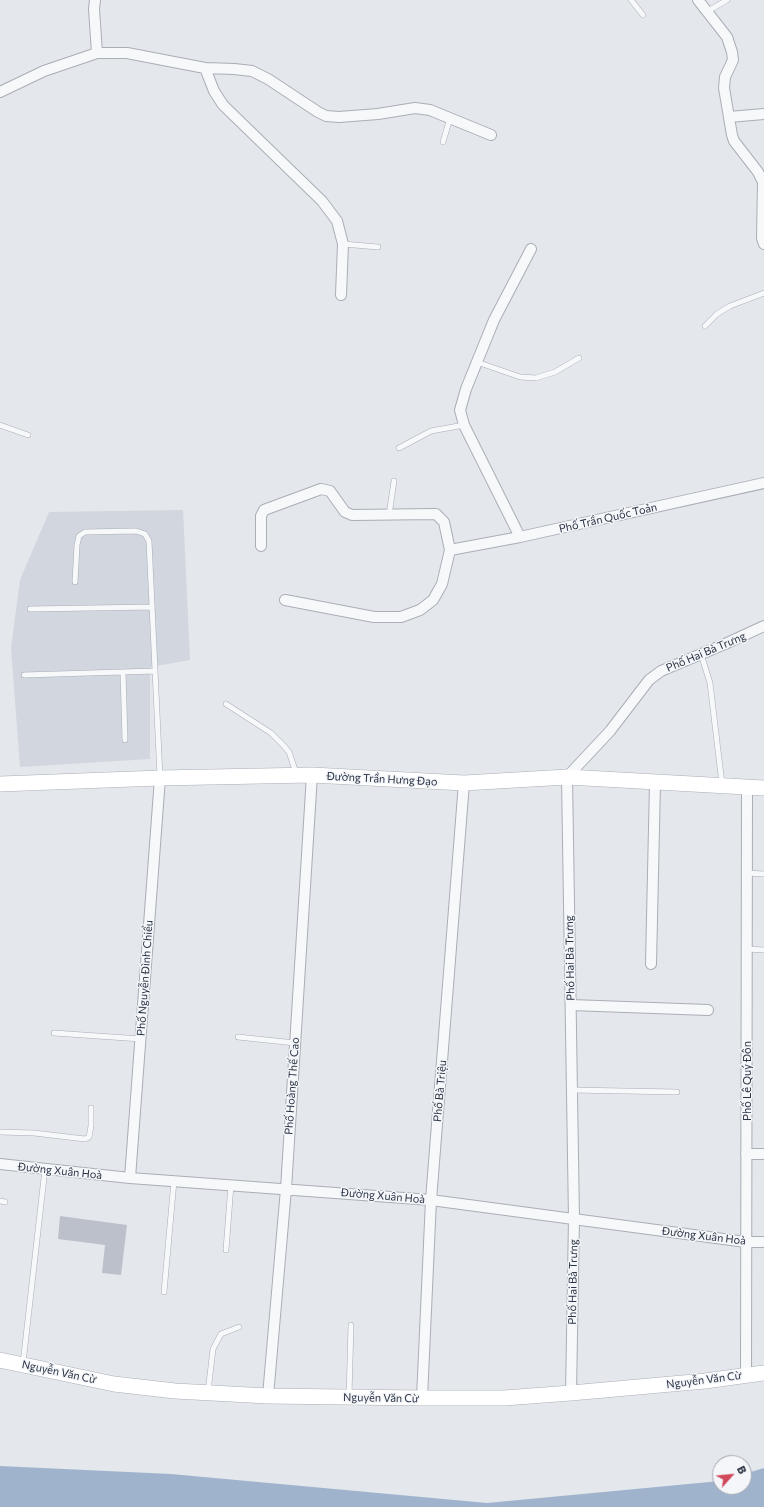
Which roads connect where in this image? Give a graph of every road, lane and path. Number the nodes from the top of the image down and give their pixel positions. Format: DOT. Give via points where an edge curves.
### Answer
graph roads {
  1 [pos="95,0"];
  2 [pos="631,0"];
  3 [pos="698,0"];
  4 [pos="727,0"];
  5 [pos="708,11"];
  6 [pos="643,15"];
  7 [pos="97,53"];
  8 [pos="205,68"];
  9 [pos="0,92"];
  10 [pos="764,114"];
  11 [pos="729,117"];
  12 [pos="450,118"];
  13 [pos="490,135"];
  14 [pos="443,142"];
  15 [pos="343,244"];
  16 [pos="764,244"];
  17 [pos="378,247"];
  18 [pos="531,249"];
  19 [pos="764,293"];
  20 [pos="341,295"];
  21 [pos="705,326"];
  22 [pos="579,358"];
  23 [pos="477,362"];
  24 [pos="0,425"];
  25 [pos="464,425"];
  26 [pos="28,435"];
  27 [pos="399,448"];
  28 [pos="394,481"];
  29 [pos="764,483"];
  30 [pos="389,515"];
  31 [pos="520,537"];
  32 [pos="261,546"];
  33 [pos="450,550"];
  34 [pos="75,582"];
  35 [pos="285,600"];
  36 [pos="152,607"];
  37 [pos="30,609"];
  38 [pos="764,626"];
  39 [pos="701,654"];
  40 [pos="155,671"];
  41 [pos="123,672"];
  42 [pos="24,675"];
  43 [pos="226,704"];
  44 [pos="125,740"];
  45 [pos="312,775"];
  46 [pos="297,776"];
  47 [pos="567,777"];
  48 [pos="160,778"];
  49 [pos="654,782"];
  50 [pos="464,783"];
  51 [pos="0,784"];
  52 [pos="723,787"];
  53 [pos="747,788"];
  54 [pos="764,788"];
  55 [pos="747,873"];
  56 [pos="764,874"];
  57 [pos="747,949"];
  58 [pos="764,950"];
  59 [pos="651,964"];
  60 [pos="571,1005"];
  61 [pos="708,1010"];
  62 [pos="54,1033"];
  63 [pos="238,1037"];
  64 [pos="140,1039"];
  65 [pos="295,1043"];
  66 [pos="572,1090"];
  67 [pos="677,1092"];
  68 [pos="91,1108"];
  69 [pos="0,1132"];
  70 [pos="746,1154"];
  71 [pos="764,1154"];
  72 [pos="0,1164"];
  73 [pos="45,1169"];
  74 [pos="130,1178"];
  75 [pos="174,1181"];
  76 [pos="231,1185"];
  77 [pos="286,1189"];
  78 [pos="431,1200"];
  79 [pos="574,1219"];
  80 [pos="746,1242"];
  81 [pos="764,1242"];
  82 [pos="226,1250"];
  83 [pos="164,1292"];
  84 [pos="351,1325"];
  85 [pos="239,1327"];
  86 [pos="0,1360"];
  87 [pos="23,1364"];
  88 [pos="764,1373"];
  89 [pos="746,1375"];
  90 [pos="208,1393"];
  91 [pos="571,1393"];
  92 [pos="268,1396"];
  93 [pos="349,1397"];
  94 [pos="422,1398"];
  1 -- 7 [label="street"];
  2 -- 6 [label="lane"];
  3 -- 5 [label="street"];
  4 -- 5 [label="lane"];
  5 -- 11 [label="street" via="727,38 732,52 733,60 725,77 724,88"];
  7 -- 8 [label="street" via="127,53"];
  7 -- 9 [label="street" via="44,71"];
  8 -- 12 [label="street" via="252,71 326,116 378,114 415,108 430,110"];
  8 -- 15 [label="street" via="214,91 224,105 322,201 336,221"];
  10 -- 11 [label="street"];
  11 -- 16 [label="street" via="734,141 763,182"];
  12 -- 13 [label="street"];
  12 -- 14 [label="lane"];
  15 -- 17 [label="lane"];
  15 -- 20 [label="street"];
  18 -- 23 [label="street" via="494,320"];
  19 -- 21 [label="lane" via="730,306"];
  22 -- 23 [label="lane" via="555,372 536,378 520,376"];
  23 -- 25 [label="street" via="460,410"];
  24 -- 26 [label="lane"];
  25 -- 27 [label="lane" via="431,431"];
  25 -- 31 [label="street"];
  28 -- 30 [label="lane"];
  29 -- 31 [label="street, Phố Trần Quốc Toản"];
  30 -- 32 [label="street" via="352,515 345,512 330,491 321,489 264,510 261,516"];
  30 -- 33 [label="street" via="436,514 444,522"];
  31 -- 33 [label="street, Phố Trần Quốc Toản"];
  33 -- 35 [label="street" via="442,584 433,600 420,610 401,617 374,617"];
  34 -- 36 [label="lane" via="79,536 85,532 100,531 136,531 146,534 149,541"];
  36 -- 37 [label="lane"];
  36 -- 40 [label="lane"];
  38 -- 39 [label="street, Phố Hai Bà Trưng"];
  39 -- 47 [label="street, Phố Hai Bà Trưng" via="661,671 649,680 610,731"];
  39 -- 52 [label="lane" via="710,683"];
  40 -- 41 [label="lane"];
  40 -- 48 [label="lane"];
  41 -- 42 [label="lane"];
  41 -- 44 [label="lane"];
  43 -- 46 [label="lane" via="271,733 283,745 289,752"];
  45 -- 46 [label="street, Đường Trần Hưng Đạo"];
  45 -- 50 [label="street, Đường Trần Hưng Đạo"];
  45 -- 65 [label="street, Phố Hoàng Thế Cao"];
  46 -- 48 [label="street, Đường Trần Hưng Đạo"];
  47 -- 49 [label="street, Đường Trần Hưng Đạo"];
  47 -- 50 [label="street, Đường Trần Hưng Đạo"];
  47 -- 60 [label="street, Phố Hai Bà Trưng"];
  48 -- 51 [label="street, Đường Trần Hưng Đạo"];
  48 -- 64 [label="street, Phố Nguyễn Đình Chiểu"];
  49 -- 52 [label="street, Đường Trần Hưng Đạo"];
  49 -- 59 [label="street"];
  50 -- 78 [label="street, Phố Bà Triệu"];
  52 -- 53 [label="street, Đường Trần Hưng Đạo"];
  53 -- 54 [label="street, Đường Trần Hưng Đạo"];
  53 -- 55 [label="street, Phố Lê Quý Đôn"];
  55 -- 56 [label="lane"];
  55 -- 57 [label="street, Phố Lê Quý Đôn"];
  57 -- 58 [label="lane"];
  57 -- 70 [label="street, Phố Lê Quý Đôn"];
  60 -- 61 [label="street"];
  60 -- 66 [label="street, Phố Hai Bà Trưng"];
  62 -- 64 [label="lane"];
  63 -- 65 [label="lane"];
  64 -- 74 [label="street, Phố Nguyễn Đình Chiểu"];
  65 -- 77 [label="street, Phố Hoàng Thế Cao"];
  66 -- 67 [label="lane"];
  66 -- 79 [label="street, Phố Hai Bà Trưng"];
  68 -- 69 [label="lane" via="89,1136 84,1139"];
  70 -- 71 [label="street"];
  70 -- 80 [label="street, Phố Lê Quý Đôn"];
  72 -- 73 [label="street, Đường Xuân Hoà"];
  73 -- 74 [label="street, Đường Xuân Hoà"];
  73 -- 87 [label="lane"];
  74 -- 75 [label="street, Đường Xuân Hoà"];
  75 -- 76 [label="street, Đường Xuân Hoà"];
  75 -- 83 [label="lane"];
  76 -- 77 [label="street, Đường Xuân Hoà"];
  76 -- 82 [label="lane"];
  77 -- 78 [label="street, Đường Xuân Hoà"];
  77 -- 92 [label="street, Phố Hoàng Thế Cao"];
  78 -- 79 [label="street, Đường Xuân Hoà"];
  78 -- 94 [label="street, Phố Bà Triệu"];
  79 -- 80 [label="street, Đường Xuân Hoà"];
  79 -- 91 [label="street, Phố Hai Bà Trưng"];
  80 -- 81 [label="street, Đường Xuân Hoà"];
  80 -- 89 [label="street, Phố Lê Quý Đôn"];
  84 -- 93 [label="lane"];
  85 -- 90 [label="lane" via="221,1334 213,1349"];
  86 -- 87 [label="street, Nguyễn Văn Cừ"];
  87 -- 90 [label="street, Nguyễn Văn Cừ" via="114,1384"];
  88 -- 89 [label="street, Nguyễn Văn Cừ"];
  89 -- 91 [label="street, Nguyễn Văn Cừ"];
  90 -- 92 [label="street, Nguyễn Văn Cừ"];
  91 -- 94 [label="street, Nguyễn Văn Cừ" via="504,1398"];
  92 -- 93 [label="street, Nguyễn Văn Cừ"];
  93 -- 94 [label="street, Nguyễn Văn Cừ"];
}
